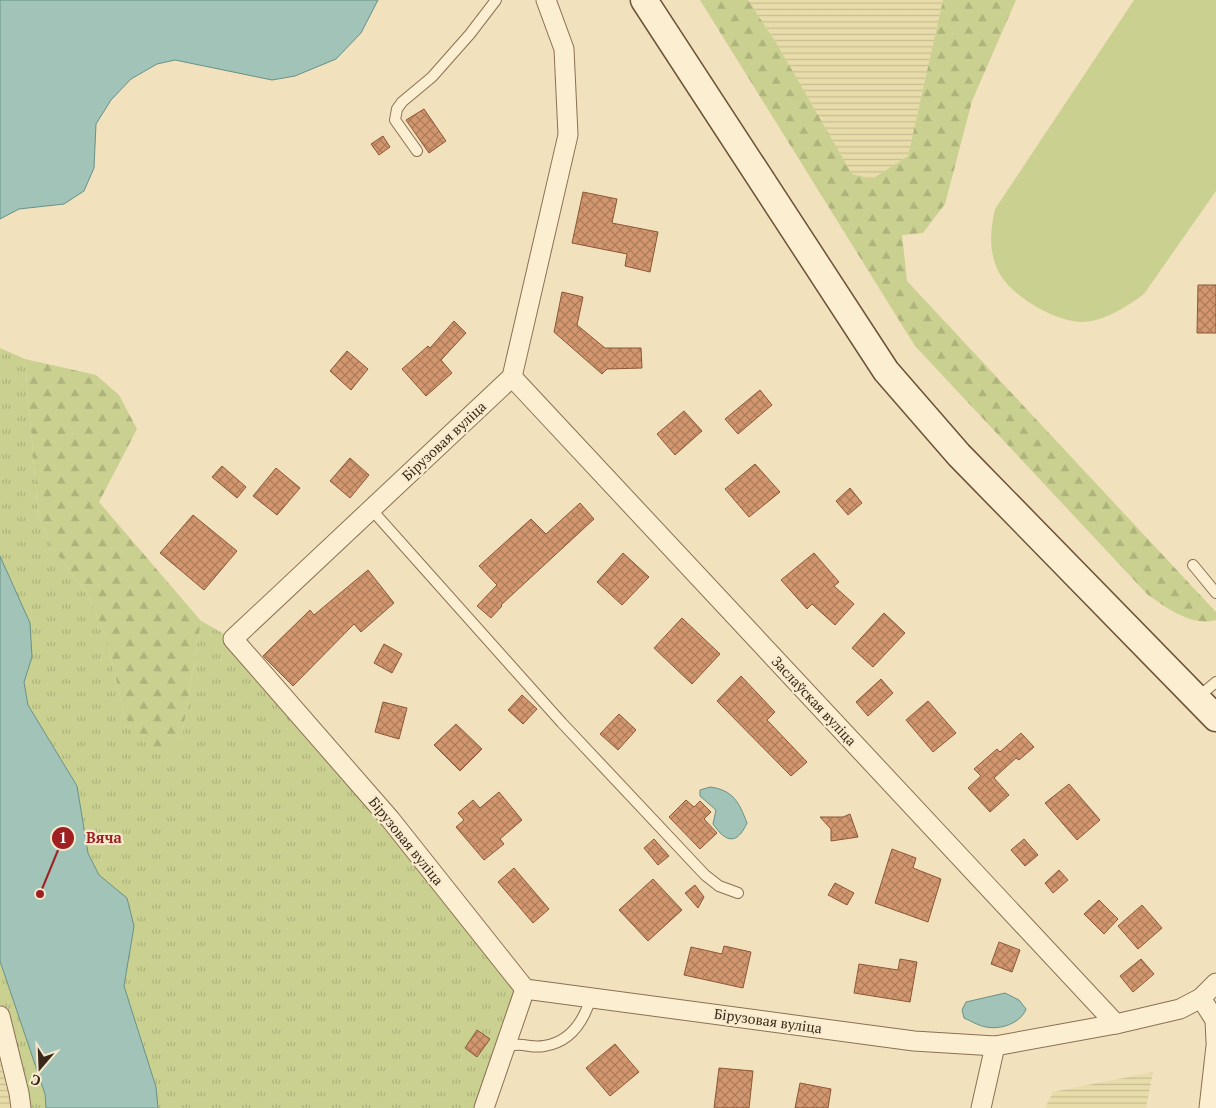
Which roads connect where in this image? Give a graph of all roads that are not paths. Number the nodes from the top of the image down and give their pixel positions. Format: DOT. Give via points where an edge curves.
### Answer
graph roads {
  1 [pos="496,0"];
  2 [pos="546,0"];
  3 [pos="644,0"];
  4 [pos="417,152"];
  5 [pos="512,377"];
  6 [pos="372,509"];
  7 [pos="1194,565"];
  8 [pos="1216,593"];
  9 [pos="1206,690"];
  10 [pos="1216,718"];
  11 [pos="738,893"];
  12 [pos="1216,983"];
  13 [pos="525,990"];
  14 [pos="592,998"];
  15 [pos="1201,998"];
  16 [pos="0,1016"];
  17 [pos="1116,1024"];
  18 [pos="1216,1042"];
  19 [pos="995,1046"];
  20 [pos="1216,1046"];
  21 [pos="505,1047"];
  22 [pos="20,1108"];
  23 [pos="484,1108"];
  24 [pos="981,1108"];
  25 [pos="1209,1108"];
  1 -- 4 [label="lane" via="458,49 397,110 395,120"];
  2 -- 5 [label="street" via="564,49 568,135"];
  3 -- 9 [label="main road" via="886,371 959,455"];
  5 -- 6 [label="street, Бірузовая вуліца"];
  5 -- 17 [label="street, Заслаўская вуліца"];
  6 -- 11 [label="lane" via="562,723 704,875 719,886"];
  6 -- 13 [label="street, Бірузовая вуліца" via="233,639 390,819"];
  7 -- 8 [label="lane"];
  9 -- 10 [label="main road"];
  12 -- 15 [label="street, Бірузовая вуліца"];
  13 -- 14 [label="street, Бірузовая вуліца"];
  13 -- 21 [label="street"];
  14 -- 19 [label="street, Бірузовая вуліца" via="914,1041"];
  14 -- 21 [label="lane" via="580,1025 558,1042 543,1046 518,1043"];
  15 -- 17 [label="street, Бірузовая вуліца" via="1180,1009"];
  15 -- 18 [label="street" via="1214,1020"];
  16 -- 22 [label="street"];
  17 -- 19 [label="street, Бірузовая вуліца"];
  19 -- 24 [label="street"];
  20 -- 25 [label="street"];
  21 -- 23 [label="street"];
}
